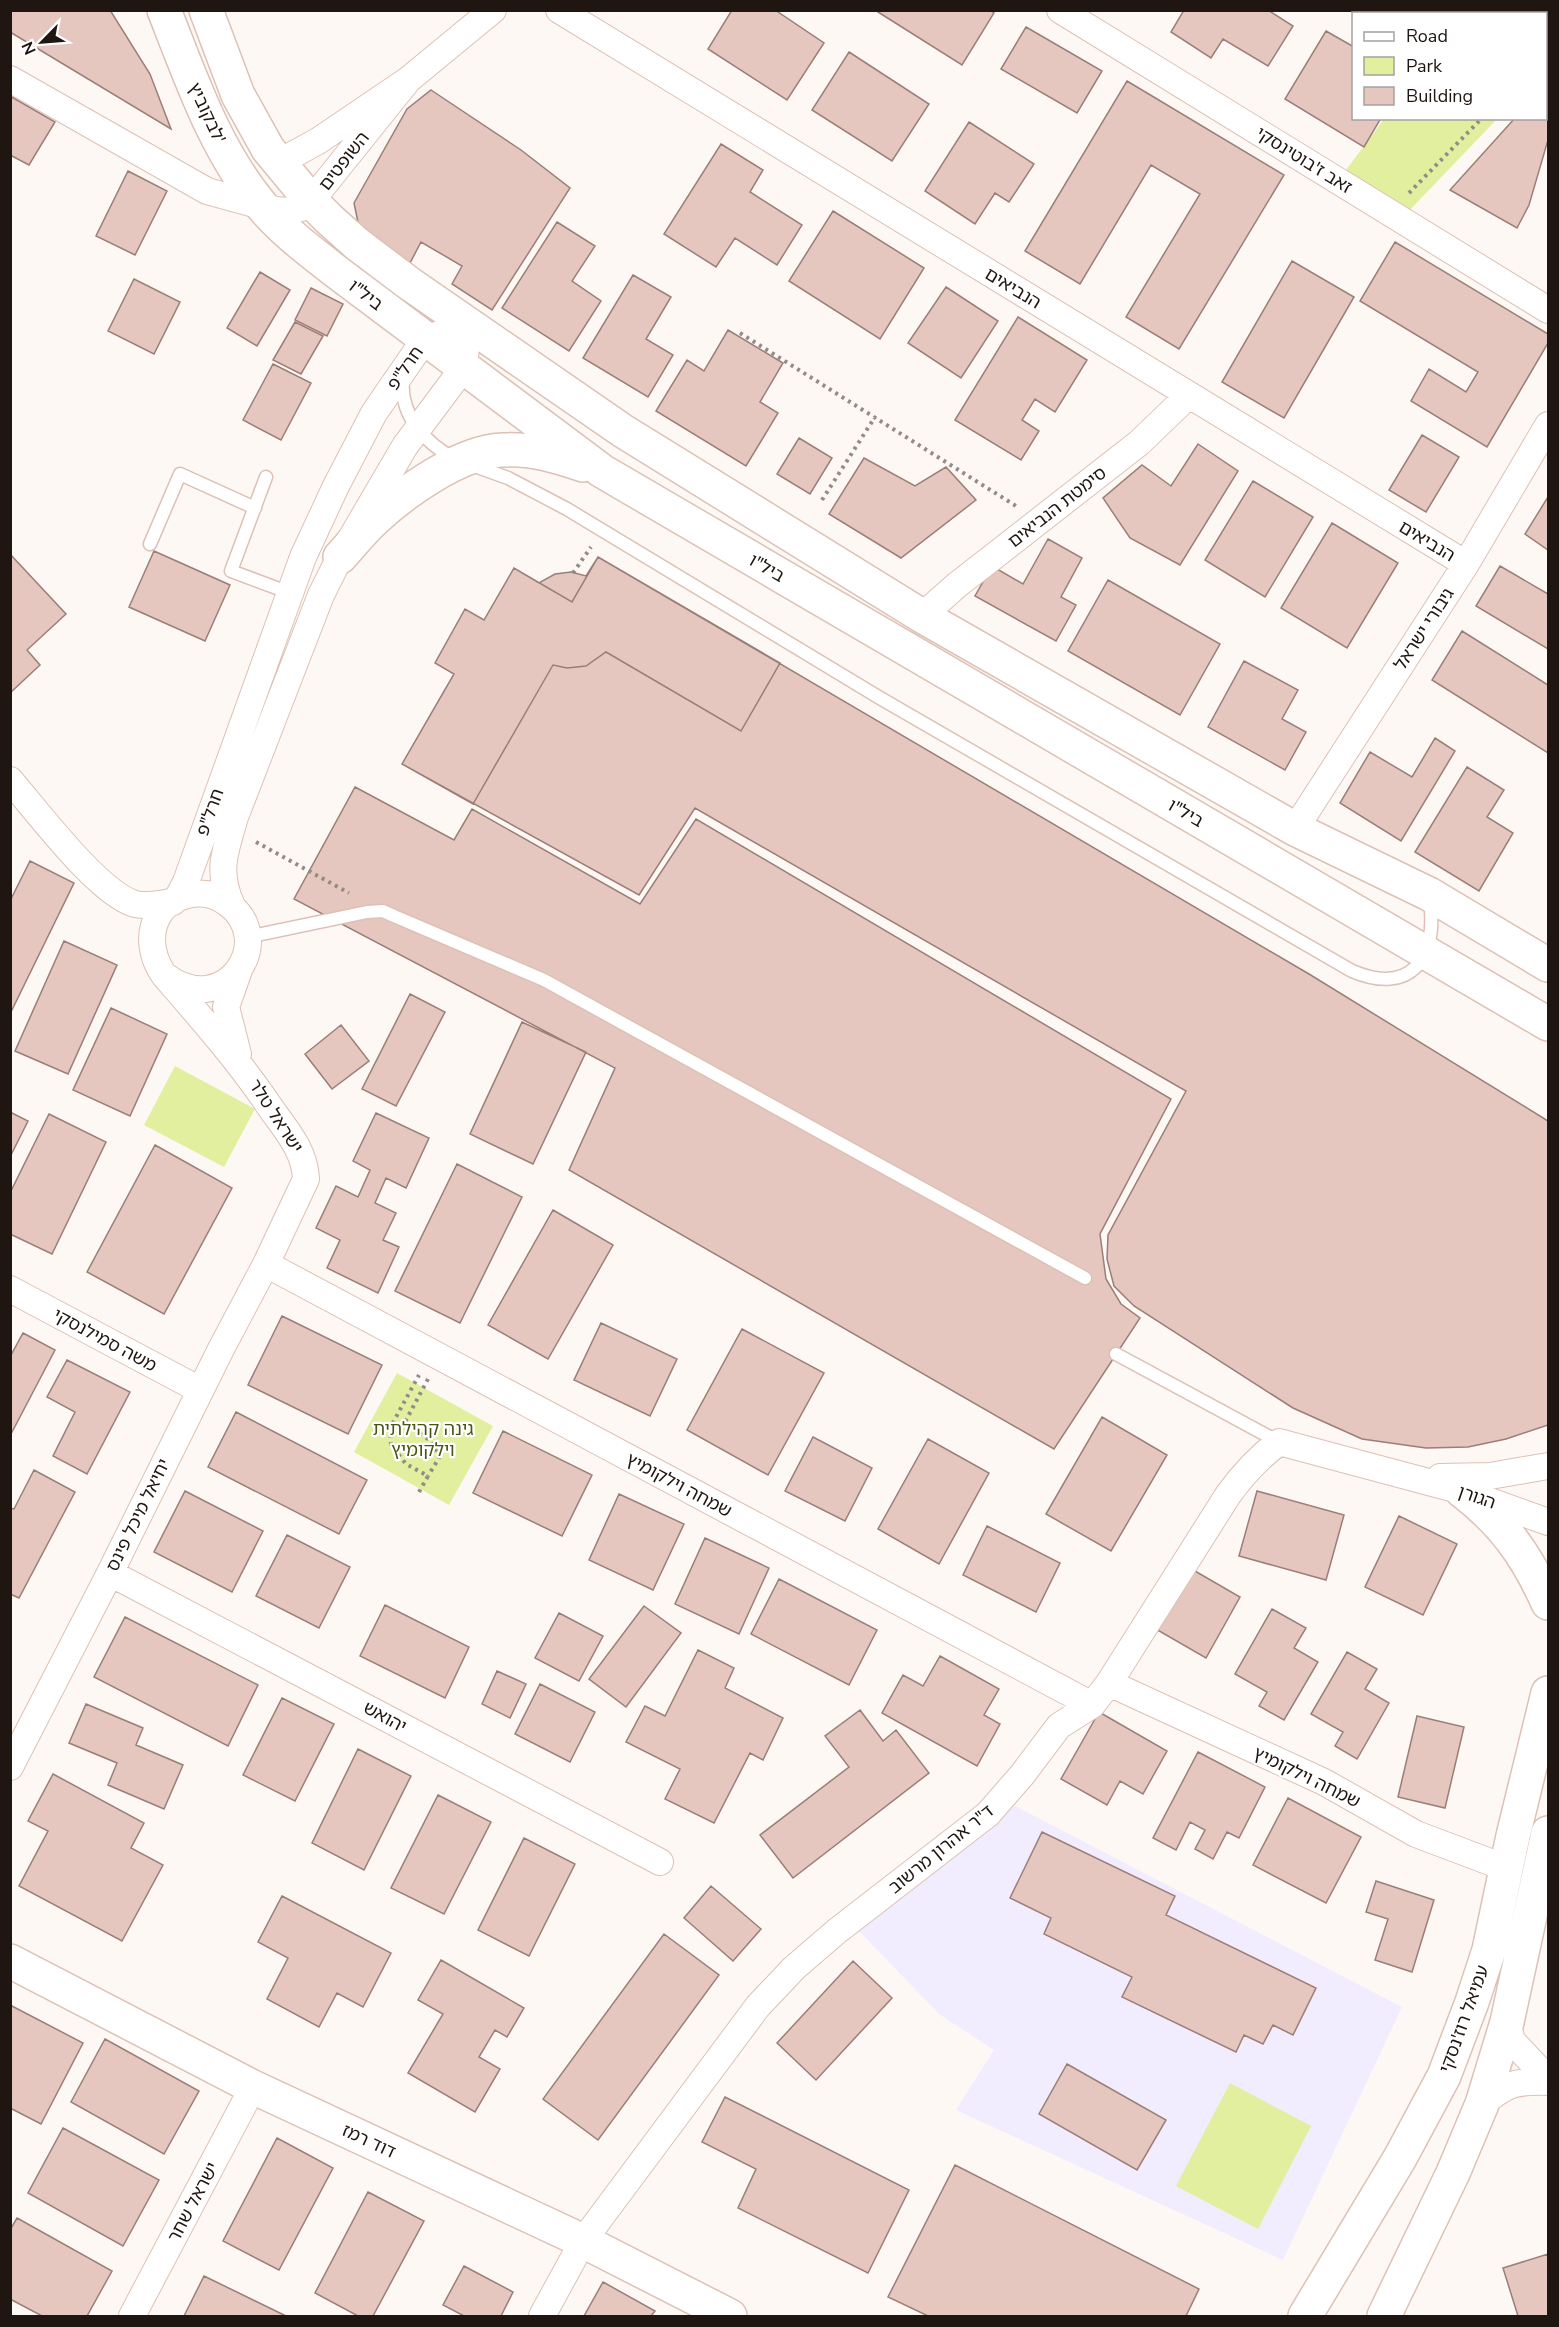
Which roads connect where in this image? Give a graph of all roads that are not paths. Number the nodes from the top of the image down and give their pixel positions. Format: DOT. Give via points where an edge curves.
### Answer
graph roads {
  1 [pos="164,10"];
  2 [pos="206,10"];
  3 [pos="493,10"];
  4 [pos="559,10"];
  5 [pos="1060,10"];
  6 [pos="10,79"];
  7 [pos="408,80"];
  8 [pos="277,160"];
  9 [pos="311,201"];
  10 [pos="264,208"];
  11 [pos="1548,310"];
  12 [pos="468,324"];
  13 [pos="425,339"];
  14 [pos="464,368"];
  15 [pos="404,369"];
  16 [pos="1189,395"];
  17 [pos="1548,425"];
  18 [pos="417,429"];
  19 [pos="461,461"];
  20 [pos="602,471"];
  21 [pos="266,477"];
  22 [pos="255,508"];
  23 [pos="150,544"];
  24 [pos="340,557"];
  25 [pos="1466,564"];
  26 [pos="290,593"];
  27 [pos="922,616"];
  28 [pos="10,780"];
  29 [pos="1295,829"];
  30 [pos="1429,894"];
  31 [pos="175,901"];
  32 [pos="232,906"];
  33 [pos="247,937"];
  34 [pos="1427,952"];
  35 [pos="1548,965"];
  36 [pos="239,970"];
  37 [pos="164,975"];
  38 [pos="1548,1024"];
  39 [pos="244,1068"];
  40 [pos="266,1264"];
  41 [pos="1085,1278"];
  42 [pos="10,1289"];
  43 [pos="1116,1354"];
  44 [pos="200,1390"];
  45 [pos="1279,1442"];
  46 [pos="1548,1466"];
  47 [pos="1404,1474"];
  48 [pos="1462,1491"];
  49 [pos="1548,1522"];
  50 [pos="110,1573"];
  51 [pos="1548,1603"];
  52 [pos="1109,1683"];
  53 [pos="1548,1693"];
  54 [pos="1092,1705"];
  55 [pos="10,1767"];
  56 [pos="1548,1833"];
  57 [pos="660,1862"];
  58 [pos="1506,1868"];
  59 [pos="10,1961"];
  60 [pos="1506,2022"];
  61 [pos="1548,2080"];
  62 [pos="253,2087"];
  63 [pos="1482,2104"];
  64 [pos="583,2241"];
  65 [pos="132,2316"];
  66 [pos="543,2316"];
  67 [pos="730,2316"];
  68 [pos="1305,2316"];
  69 [pos="1384,2316"];
  1 -- 10 [label="street, לבקוביץ'" via="223,148"];
  2 -- 8 [label="street, לבקוביץ'" via="238,95"];
  3 -- 7 [label="street, השופטים"];
  4 -- 16 [label="street, הנביאים"];
  5 -- 11 [label="street, זאב ז'בוטינסקי"];
  6 -- 10 [label="street, ביל\"ו" via="207,191"];
  7 -- 8 [label="street, השופטים" via="330,133"];
  7 -- 9 [label="street, השופטים"];
  8 -- 9 [label="street, לבקוביץ'"];
  9 -- 10 [label="street, השופטים" via="305,207 288,211"];
  9 -- 12 [label="street, ביל\"ו" via="357,244"];
  10 -- 13 [label="street, ביל\"ו" via="307,249"];
  12 -- 13 [label="street, חרל\"פ"];
  12 -- 14 [label="street"];
  12 -- 27 [label="street, ביל\"ו" via="623,431"];
  13 -- 14 [label="street, ביל\"ו"];
  13 -- 15 [label="street, חרל\"פ"];
  14 -- 18 [label="street, חרל\"פ"];
  14 -- 20 [label="street, ביל\"ו"];
  15 -- 18 [label="lane" via="405,405"];
  15 -- 26 [label="street, חרל\"פ" via="374,412 336,486"];
  16 -- 25 [label="street, הנביאים"];
  16 -- 27 [label="street, סימטת הנביאים" via="1139,443"];
  17 -- 25 [label="street, גיבורי ישראל"];
  18 -- 19 [label="lane" via="430,443"];
  18 -- 24 [label="street, חרל\"פ"];
  19 -- 20 [label="street" via="488,452 528,450"];
  19 -- 24 [label="street" via="406,494 374,520"];
  19 -- 34 [label="lane" via="508,477 567,509 880,698 1352,971 1387,981 1412,970"];
  20 -- 34 [label="street, ביל\"ו"];
  21 -- 22 [label="lane"];
  22 -- 23 [label="lane" via="180,474"];
  22 -- 26 [label="lane" via="231,571"];
  24 -- 32 [label="street, חרל\"פ" via="321,595 232,829 222,871 224,889"];
  25 -- 29 [label="street, גיבורי ישראל"];
  26 -- 31 [label="street, חרל\"פ" via="186,882"];
  27 -- 29 [label="street, ביל\"ו"];
  28 -- 31 [label="street" via="102,883 135,904"];
  29 -- 30 [label="street, ביל\"ו"];
  30 -- 34 [label="lane" via="1432,920"];
  30 -- 35 [label="street, ביל\"ו"];
  31 -- 32 [label="street" via="186,895 204,894"];
  31 -- 37 [label="street" via="165,907 151,933 155,963"];
  32 -- 33 [label="street" via="242,918"];
  33 -- 36 [label="street" via="245,958"];
  33 -- 41 [label="lane" via="367,912 384,912 544,980"];
  34 -- 38 [label="street, ביל\"ו"];
  36 -- 37 [label="street" via="218,987 204,990 176,985"];
  36 -- 39 [label="street, ישראל טלר" via="226,1007"];
  37 -- 39 [label="street, ישראל טלר"];
  39 -- 40 [label="street, ישראל טלר" via="296,1143 306,1166 303,1189"];
  40 -- 44 [label="street, יחיאל מיכל פינס"];
  40 -- 54 [label="street, שמחה וילקומיץ"];
  42 -- 44 [label="street, משה סמילנסקי"];
  43 -- 45 [label="lane"];
  44 -- 50 [label="street, יחיאל מיכל פינס"];
  45 -- 47 [label="street, הגורן"];
  45 -- 52 [label="street, ד\"ר אהרון מרשוב" via="1242,1475"];
  46 -- 47 [label="street, הגורן" via="1490,1476"];
  47 -- 48 [label="street, הגורן"];
  48 -- 49 [label="street, הגורן"];
  48 -- 51 [label="street" via="1511,1537"];
  50 -- 55 [label="street, יחיאל מיכל פינס"];
  50 -- 57 [label="street, יהואש"];
  52 -- 54 [label="street, ד\"ר אהרון מרשוב"];
  52 -- 58 [label="street, שמחה וילקומיץ" via="1324,1782 1416,1834"];
  53 -- 58 [label="street, עמיאל רוז'נסקי"];
  54 -- 64 [label="street, ד\"ר אהרון מרשוב" via="1059,1726 988,1814 794,1968 758,2006"];
  56 -- 60 [label="street, עמיאל רוז'נסקי"];
  58 -- 68 [label="street, עמיאל רוז'נסקי" via="1488,1950 1444,2076 1400,2158"];
  59 -- 62 [label="street, דוד רמז"];
  60 -- 61 [label="street" via="1512,2041"];
  60 -- 63 [label="street, עמיאל רוז'נסקי"];
  61 -- 63 [label="street" via="1514,2083"];
  62 -- 64 [label="street, דוד רמז"];
  62 -- 65 [label="street, ישראל שחר"];
  63 -- 69 [label="street, עמיאל רוז'נסקי"];
  64 -- 66 [label="street, ד\"ר אהרון מרשוב"];
  64 -- 67 [label="street, דוד רמז"];
}
